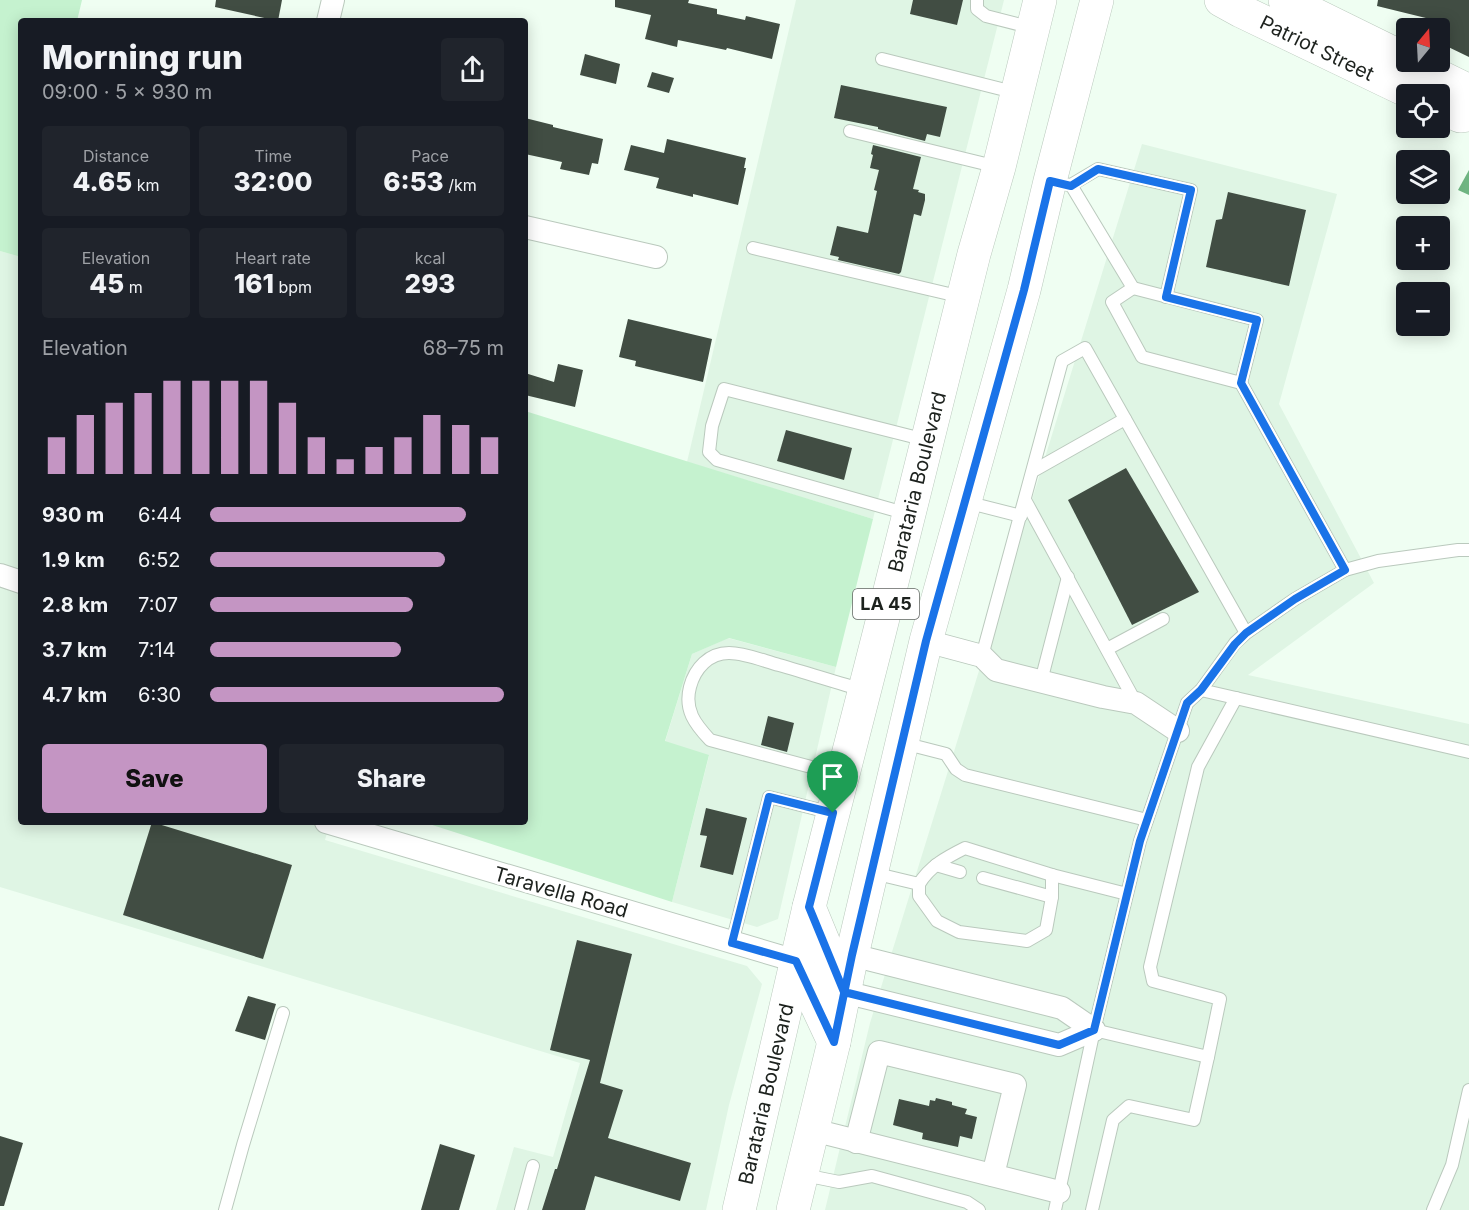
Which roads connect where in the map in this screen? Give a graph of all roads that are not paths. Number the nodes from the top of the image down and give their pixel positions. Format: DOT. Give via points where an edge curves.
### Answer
graph roads {
  1 [pos="333,0"];
  2 [pos="977,0"];
  3 [pos="1221,0"];
  4 [pos="1285,0"];
  5 [pos="1101,7"];
  6 [pos="1037,14"];
  7 [pos="329,18"];
  8 [pos="1396,55"];
  9 [pos="882,59"];
  10 [pos="1431,72"];
  11 [pos="1396,85"];
  12 [pos="1469,90"];
  13 [pos="1018,93"];
  14 [pos="1450,112"];
  15 [pos="1469,115"];
  16 [pos="850,131"];
  17 [pos="999,167"];
  18 [pos="1061,183"];
  19 [pos="528,228"];
  20 [pos="753,248"];
  21 [pos="656,257"];
  22 [pos="1133,288"];
  23 [pos="1166,297"];
  24 [pos="963,298"];
  25 [pos="1241,383"];
  26 [pos="1125,419"];
  27 [pos="927,440"];
  28 [pos="1033,471"];
  29 [pos="1025,500"];
  30 [pos="965,502"];
  31 [pos="909,514"];
  32 [pos="1021,516"];
  33 [pos="1469,550"];
  34 [pos="1345,570"];
  35 [pos="0,575"];
  36 [pos="1068,577"];
  37 [pos="18,581"];
  38 [pos="1163,619"];
  39 [pos="1246,633"];
  40 [pos="926,641"];
  41 [pos="1107,649"];
  42 [pos="982,656"];
  43 [pos="1041,681"];
  44 [pos="865,690"];
  45 [pos="1201,690"];
  46 [pos="1236,698"];
  47 [pos="1136,703"];
  48 [pos="1178,731"];
  49 [pos="902,743"];
  50 [pos="1469,752"];
  51 [pos="842,776"];
  52 [pos="833,813"];
  53 [pos="1147,820"];
  54 [pos="336,825"];
  55 [pos="936,865"];
  56 [pos="960,872"];
  57 [pos="871,873"];
  58 [pos="1052,875"];
  59 [pos="983,878"];
  60 [pos="919,884"];
  61 [pos="1127,894"];
  62 [pos="1052,897"];
  63 [pos="809,907"];
  64 [pos="732,943"];
  65 [pos="852,955"];
  66 [pos="796,961"];
  67 [pos="844,992"];
  68 [pos="283,1013"];
  69 [pos="1094,1030"];
  70 [pos="834,1042"];
  71 [pos="1208,1058"];
  72 [pos="1469,1090"];
  73 [pos="813,1130"];
  74 [pos="856,1142"];
  75 [pos="533,1166"];
  76 [pos="801,1174"];
  77 [pos="993,1175"];
  78 [pos="1057,1201"];
  79 [pos="225,1210"];
  80 [pos="520,1210"];
  81 [pos="739,1210"];
  82 [pos="793,1210"];
  83 [pos="979,1210"];
  84 [pos="1092,1210"];
  85 [pos="1433,1210"];
  1 -- 7 [label="street"];
  2 -- 6 [label="lane" via="977,9 986,16"];
  3 -- 11 [label="main road, Patriot Street"];
  4 -- 8 [label="main road, Patriot Street"];
  5 -- 18 [label="main road, LA 45"];
  6 -- 13 [label="main road, Barataria Boulevard / LA 45"];
  9 -- 13 [label="lane"];
  10 -- 12 [label="main road, Patriot Street"];
  13 -- 17 [label="main road, Barataria Boulevard / LA 45"];
  14 -- 15 [label="main road"];
  16 -- 17 [label="lane"];
  17 -- 24 [label="main road, Barataria Boulevard / LA 45"];
  18 -- 22 [label="lane"];
  18 -- 23 [label="lane" via="1098,169 1191,190"];
  18 -- 30 [label="main road, LA 45" via="1024,290"];
  19 -- 21 [label="street"];
  20 -- 24 [label="lane"];
  22 -- 23 [label="lane"];
  22 -- 25 [label="lane" via="1112,302 1142,357"];
  23 -- 25 [label="lane" via="1257,320"];
  24 -- 27 [label="main road, Barataria Boulevard / LA 45"];
  25 -- 34 [label="lane"];
  26 -- 28 [label="lane"];
  26 -- 28 [label="lane" via="1085,348 1062,361"];
  26 -- 39 [label="lane"];
  27 -- 31 [label="main road, Barataria Boulevard / LA 45"];
  27 -- 31 [label="lane" via="724,389 712,426 709,452 717,460"];
  28 -- 29 [label="lane"];
  29 -- 32 [label="lane"];
  29 -- 36 [label="lane"];
  30 -- 32 [label="lane"];
  30 -- 40 [label="main road, LA 45"];
  31 -- 44 [label="main road, Barataria Boulevard / LA 45"];
  32 -- 42 [label="lane"];
  33 -- 34 [label="lane" via="1378,561"];
  34 -- 39 [label="lane"];
  35 -- 37 [label="street"];
  36 -- 41 [label="lane"];
  36 -- 43 [label="lane"];
  38 -- 41 [label="lane"];
  39 -- 45 [label="lane"];
  40 -- 42 [label="street"];
  40 -- 49 [label="main road, LA 45"];
  41 -- 47 [label="lane"];
  42 -- 43 [label="street" via="996,669"];
  43 -- 47 [label="street"];
  44 -- 51 [label="main road, Barataria Boulevard / LA 45"];
  44 -- 51 [label="lane" via="729,653 714,656 701,665 688,694 695,724 710,740"];
  45 -- 46 [label="lane"];
  45 -- 48 [label="lane" via="1187,703"];
  46 -- 50 [label="lane"];
  46 -- 71 [label="lane" via="1198,767 1150,967 1153,981 1220,999"];
  47 -- 48 [label="street"];
  48 -- 53 [label="lane"];
  49 -- 53 [label="lane" via="946,754 965,775"];
  49 -- 57 [label="main road, LA 45"];
  51 -- 52 [label="main road, Barataria Boulevard / LA 45"];
  52 -- 63 [label="main road, Barataria Boulevard / LA 45"];
  52 -- 64 [label="lane" via="769,797"];
  53 -- 61 [label="lane"];
  54 -- 64 [label="street, Taravella Road"];
  55 -- 56 [label="lane"];
  55 -- 58 [label="lane" via="965,848"];
  55 -- 60 [label="lane"];
  57 -- 60 [label="lane"];
  57 -- 65 [label="main road, LA 45"];
  58 -- 61 [label="lane"];
  58 -- 62 [label="lane"];
  59 -- 62 [label="lane"];
  60 -- 62 [label="lane" via="919,896 937,921 959,932 1027,941 1046,930"];
  61 -- 69 [label="lane"];
  63 -- 66 [label="main road, Barataria Boulevard / LA 45"];
  63 -- 67 [label="main road"];
  64 -- 66 [label="street, Taravella Road"];
  65 -- 67 [label="main road, LA 45"];
  65 -- 69 [label="street" via="1062,1008"];
  66 -- 70 [label="main road"];
  66 -- 81 [label="main road, Barataria Boulevard / LA 45"];
  67 -- 69 [label="street" via="1059,1045"];
  67 -- 70 [label="main road, LA 45"];
  68 -- 79 [label="lane"];
  69 -- 71 [label="lane"];
  69 -- 78 [label="lane"];
  70 -- 73 [label="main road, LA 45"];
  71 -- 84 [label="lane" via="1194,1120 1130,1106 1113,1120"];
  72 -- 85 [label="lane" via="1452,1165"];
  73 -- 74 [label="street"];
  73 -- 76 [label="main road, LA 45"];
  74 -- 77 [label="street"];
  74 -- 77 [label="street" via="879,1052 1015,1085"];
  75 -- 80 [label="lane"];
  76 -- 82 [label="main road, LA 45"];
  76 -- 83 [label="lane" via="839,1182 872,1176 967,1202"];
  77 -- 78 [label="street"];
}
